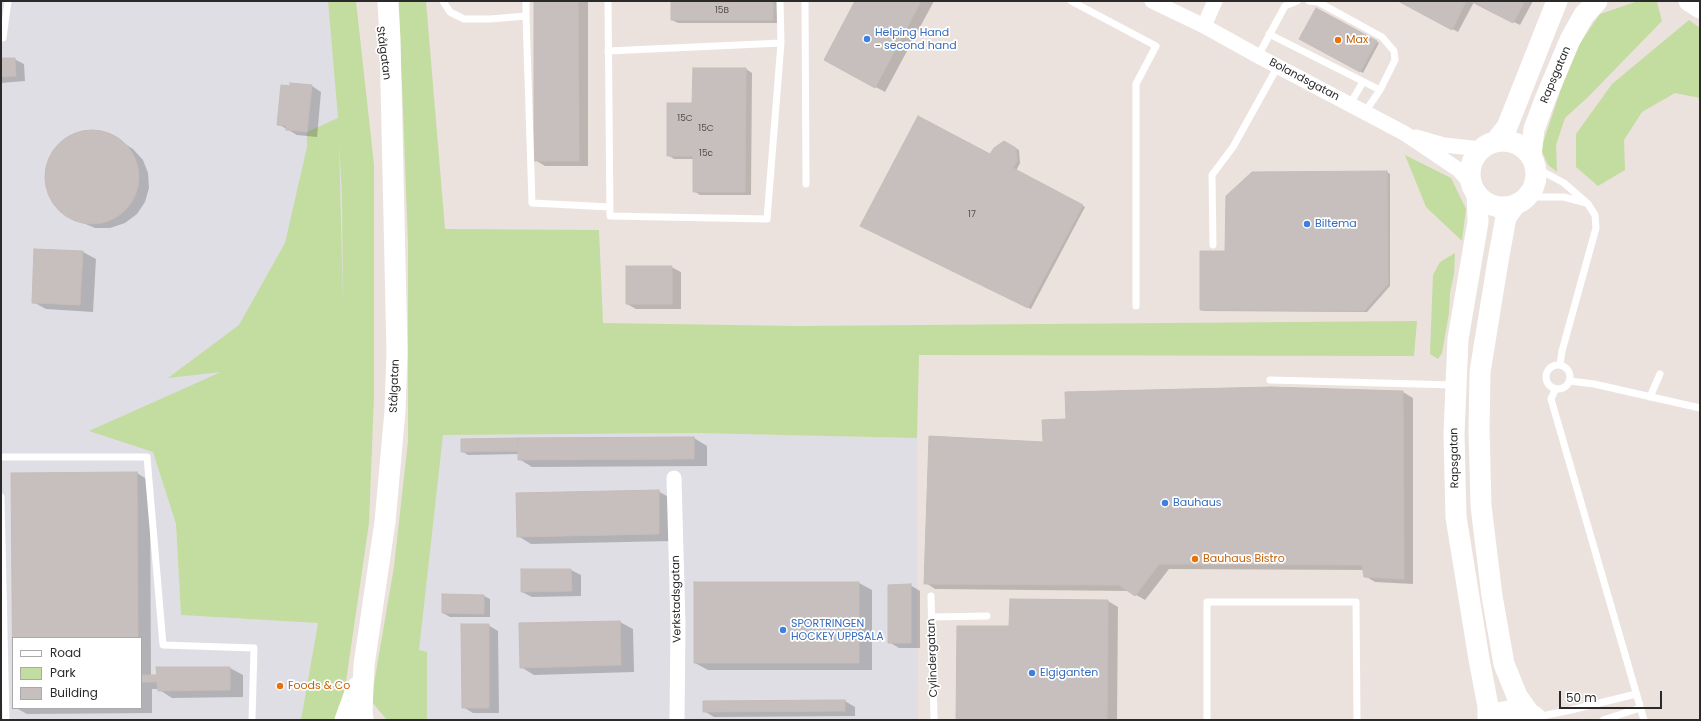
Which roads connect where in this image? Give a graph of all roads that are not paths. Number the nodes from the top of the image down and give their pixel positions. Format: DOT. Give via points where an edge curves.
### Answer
graph roads {
  1 [pos="8,1"];
  2 [pos="376,1"];
  3 [pos="388,1"];
  4 [pos="443,1"];
  5 [pos="526,1"];
  6 [pos="608,1"];
  7 [pos="780,1"];
  8 [pos="805,1"];
  9 [pos="1071,1"];
  10 [pos="1152,1"];
  11 [pos="1215,1"];
  12 [pos="1297,1"];
  13 [pos="1309,1"];
  14 [pos="1557,1"];
  15 [pos="1597,1"];
  16 [pos="1689,1"];
  17 [pos="1700,8"];
  18 [pos="526,16"];
  19 [pos="1204,26"];
  20 [pos="1270,34"];
  21 [pos="3,38"];
  22 [pos="781,43"];
  23 [pos="608,51"];
  24 [pos="1258,56"];
  25 [pos="1278,66"];
  26 [pos="1363,82"];
  27 [pos="1380,90"];
  28 [pos="1350,104"];
  29 [pos="391,105"];
  30 [pos="1366,112"];
  31 [pos="1404,133"];
  32 [pos="1488,146"];
  33 [pos="1533,162"];
  34 [pos="806,184"];
  35 [pos="1474,189"];
  36 [pos="1521,201"];
  37 [pos="1588,204"];
  38 [pos="610,207"];
  39 [pos="1213,245"];
  40 [pos="1136,306"];
  41 [pos="1560,366"];
  42 [pos="1660,374"];
  43 [pos="1270,380"];
  44 [pos="1570,381"];
  45 [pos="1456,385"];
  46 [pos="1555,390"];
  47 [pos="1650,397"];
  48 [pos="1700,408"];
  49 [pos="1,457"];
  50 [pos="674,478"];
  51 [pos="1,497"];
  52 [pos="931,596"];
  53 [pos="987,616"];
  54 [pos="932,617"];
  55 [pos="364,665"];
  56 [pos="1636,694"];
  57 [pos="1640,708"];
  58 [pos="1534,717"];
  59 [pos="6,720"];
  60 [pos="252,720"];
  61 [pos="345,720"];
  62 [pos="363,720"];
  63 [pos="677,720"];
  64 [pos="934,720"];
  65 [pos="1207,720"];
  66 [pos="1357,720"];
  67 [pos="1488,720"];
  68 [pos="1491,720"];
  69 [pos="1603,720"];
  70 [pos="1644,720"];
  1 -- 21 [label="lane"];
  2 -- 29 [label="street, Stålgatan"];
  3 -- 29 [label="street, Stålgatan"];
  4 -- 18 [label="lane" via="450,12 464,19"];
  5 -- 18 [label="lane"];
  6 -- 23 [label="lane"];
  7 -- 22 [label="lane"];
  8 -- 34 [label="lane"];
  9 -- 40 [label="lane" via="1156,46 1136,84"];
  10 -- 19 [label="street, Bolandsgatan"];
  11 -- 19 [label="street"];
  12 -- 20 [label="lane" via="1285,6"];
  13 -- 27 [label="lane" via="1318,2 1382,37 1389,44 1394,51 1395,60"];
  14 -- 32 [label="street" via="1508,127"];
  15 -- 33 [label="street, Rapsgatan" via="1584,15 1570,40 1546,97 1534,129"];
  16 -- 17 [label="street"];
  18 -- 38 [label="lane" via="532,203"];
  19 -- 24 [label="street, Bolandsgatan"];
  20 -- 24 [label="lane"];
  20 -- 26 [label="lane"];
  22 -- 23 [label="lane"];
  22 -- 38 [label="lane" via="767,219 610,216"];
  23 -- 38 [label="lane"];
  24 -- 25 [label="street, Bolandsgatan"];
  25 -- 28 [label="street, Bolandsgatan"];
  25 -- 39 [label="lane" via="1233,147 1212,174"];
  26 -- 27 [label="lane"];
  26 -- 28 [label="lane"];
  27 -- 30 [label="lane"];
  28 -- 30 [label="street, Bolandsgatan"];
  29 -- 55 [label="street, Stålgatan" via="397,352 395,411 385,522"];
  30 -- 31 [label="street, Bolandsgatan"];
  31 -- 32 [label="street, Bolandsgatan" via="1444,145"];
  31 -- 35 [label="street, Bolandsgatan" via="1459,170"];
  32 -- 33 [label="street" via="1508,141 1521,146"];
  32 -- 35 [label="street" via="1472,162 1470,173"];
  33 -- 36 [label="street" via="1535,184"];
  33 -- 37 [label="lane" via="1564,183"];
  35 -- 36 [label="street" via="1487,203 1501,207"];
  35 -- 45 [label="street, Rapsgatan" via="1478,222 1458,340"];
  36 -- 37 [label="lane" via="1564,197"];
  36 -- 58 [label="street" via="1506,217 1480,372 1479,436 1481,506 1492,596 1504,664 1517,696"];
  37 -- 41 [label="lane" via="1595,215 1596,228"];
  41 -- 44 [label="lane" via="1567,370"];
  41 -- 46 [label="lane" via="1549,368 1545,377 1547,384"];
  42 -- 47 [label="lane"];
  43 -- 45 [label="lane"];
  44 -- 46 [label="lane" via="1563,389"];
  44 -- 47 [label="lane"];
  45 -- 67 [label="street, Rapsgatan" via="1456,517 1488,706"];
  46 -- 56 [label="lane" via="1552,399"];
  47 -- 48 [label="lane"];
  49 -- 60 [label="lane" via="147,457 163,645 254,648"];
  50 -- 63 [label="street, Verkstadsgatan" via="678,624"];
  51 -- 59 [label="lane"];
  52 -- 54 [label="lane, Cylindergatan"];
  53 -- 54 [label="lane"];
  54 -- 64 [label="lane, Cylindergatan"];
  55 -- 61 [label="street, Stålgatan"];
  55 -- 62 [label="street, Stålgatan"];
  56 -- 57 [label="lane"];
  56 -- 58 [label="lane"];
  57 -- 69 [label="lane"];
  57 -- 70 [label="lane"];
  58 -- 68 [label="street" via="1513,710 1498,713"];
  65 -- 66 [label="lane" via="1207,602 1356,602"];
}
